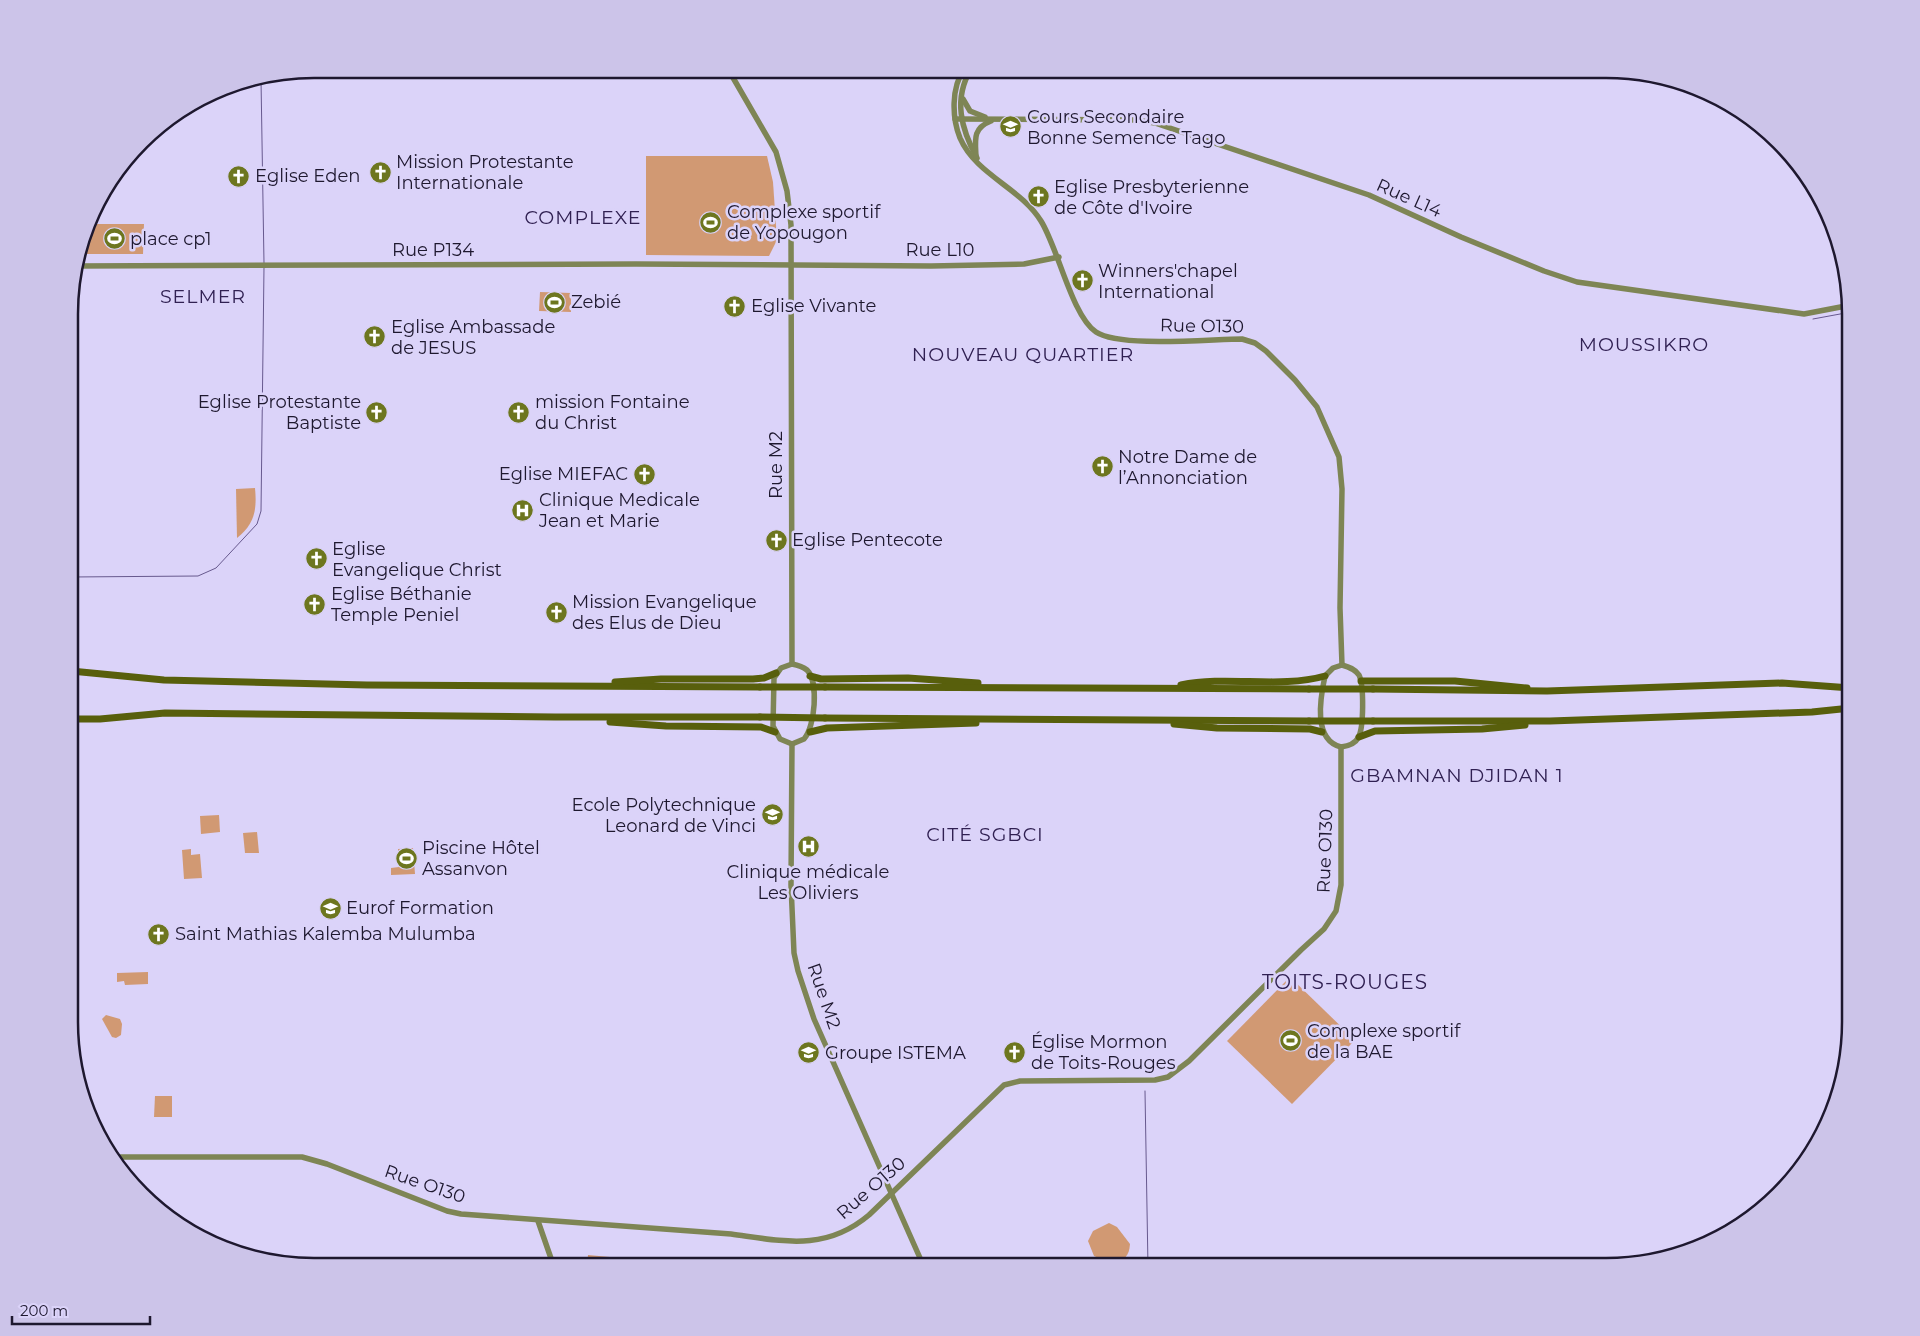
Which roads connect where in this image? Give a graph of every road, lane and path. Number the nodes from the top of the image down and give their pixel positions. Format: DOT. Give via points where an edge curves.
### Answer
graph roads {
  1 [pos="733,78"];
  2 [pos="961,78"];
  3 [pos="968,78"];
  4 [pos="961,96"];
  5 [pos="989,119"];
  6 [pos="1000,119"];
  7 [pos="958,120"];
  8 [pos="976,157"];
  9 [pos="980,164"];
  10 [pos="1058,258"];
  11 [pos="791,265"];
  12 [pos="83,266"];
  13 [pos="1842,307"];
  14 [pos="792,664"];
  15 [pos="1342,665"];
  16 [pos="78,672"];
  17 [pos="776,673"];
  18 [pos="810,676"];
  19 [pos="1325,676"];
  20 [pos="1361,681"];
  21 [pos="558,686"];
  22 [pos="1030,686"];
  23 [pos="1842,687"];
  24 [pos="1166,688"];
  25 [pos="1547,691"];
  26 [pos="1842,709"];
  27 [pos="555,718"];
  28 [pos="78,719"];
  29 [pos="1029,720"];
  30 [pos="1141,721"];
  31 [pos="1550,721"];
  32 [pos="775,732"];
  33 [pos="810,732"];
  34 [pos="1322,732"];
  35 [pos="1359,737"];
  36 [pos="792,744"];
  37 [pos="1341,747"];
  38 [pos="119,1157"];
  39 [pos="892,1193"];
  40 [pos="538,1220"];
  41 [pos="551,1258"];
  42 [pos="920,1258"];
  1 -- 11 [label="street, Rue M2" via="770,139 781,166 791,225"];
  2 -- 7 [label="street, Rue O130" via="956,91"];
  3 -- 4 [label="street, Rue O130"];
  4 -- 5 [label="street" via="970,111"];
  4 -- 7 [label="street, Rue O130"];
  5 -- 6 [label="street, Rue L14"];
  5 -- 7 [label="street, Rue L14"];
  6 -- 8 [label="street" via="985,123 978,129"];
  6 -- 13 [label="street, Rue L14" via="1136,120 1155,123 1369,195 1461,237 1578,282 1804,314"];
  7 -- 8 [label="street, Rue O130"];
  7 -- 9 [label="street, Rue O130" via="963,143"];
  8 -- 9 [label="street, Rue O130"];
  9 -- 10 [label="street, Rue O130" via="1034,210 1051,238"];
  10 -- 11 [label="street, Rue L10" via="1024,264"];
  10 -- 15 [label="street, Rue O130" via="1082,315 1096,332 1107,337 1137,340 1242,339 1255,343 1296,380 1317,407 1339,458"];
  11 -- 12 [label="street, Rue P134"];
  11 -- 14 [label="street, Rue M2"];
  14 -- 17 [label="street"];
  14 -- 18 [label="street" via="801,666"];
  15 -- 19 [label="street"];
  15 -- 20 [label="street" via="1354,669"];
  16 -- 21 [label="highway" via="164,680"];
  17 -- 21 [label="highway" via="753,679 661,678"];
  17 -- 32 [label="street" via="773,684"];
  18 -- 22 [label="highway"];
  18 -- 33 [label="street" via="814,720"];
  19 -- 24 [label="highway" via="1308,681 1201,681"];
  19 -- 34 [label="street"];
  20 -- 25 [label="highway" via="1455,681"];
  20 -- 35 [label="street"];
  21 -- 22 [label="highway, bridge"];
  22 -- 24 [label="highway"];
  23 -- 25 [label="highway" via="1782,683"];
  24 -- 25 [label="highway, bridge"];
  26 -- 31 [label="highway"];
  27 -- 28 [label="highway" via="165,712"];
  27 -- 29 [label="highway, bridge"];
  27 -- 32 [label="highway" via="666,726 761,727"];
  29 -- 30 [label="highway"];
  29 -- 33 [label="highway" via="827,728"];
  30 -- 31 [label="highway, bridge"];
  30 -- 34 [label="highway"];
  31 -- 35 [label="highway" via="1482,729 1375,731"];
  32 -- 36 [label="street" via="780,739"];
  33 -- 36 [label="street"];
  34 -- 37 [label="street" via="1329,742"];
  35 -- 37 [label="street" via="1354,743"];
  36 -- 39 [label="street, Rue M2" via="791,885 798,972 814,1019"];
  37 -- 39 [label="street, Rue O130" via="1341,885 1336,911 1324,930 1174,1074 1155,1080 1020,1081 1004,1085"];
  38 -- 40 [label="street, Rue O130" via="302,1158 327,1164 446,1212"];
  39 -- 40 [label="street, Rue O130" via="848,1231 815,1240"];
  39 -- 42 [label="street, Rue M2"];
  40 -- 41 [label="street"];
}
